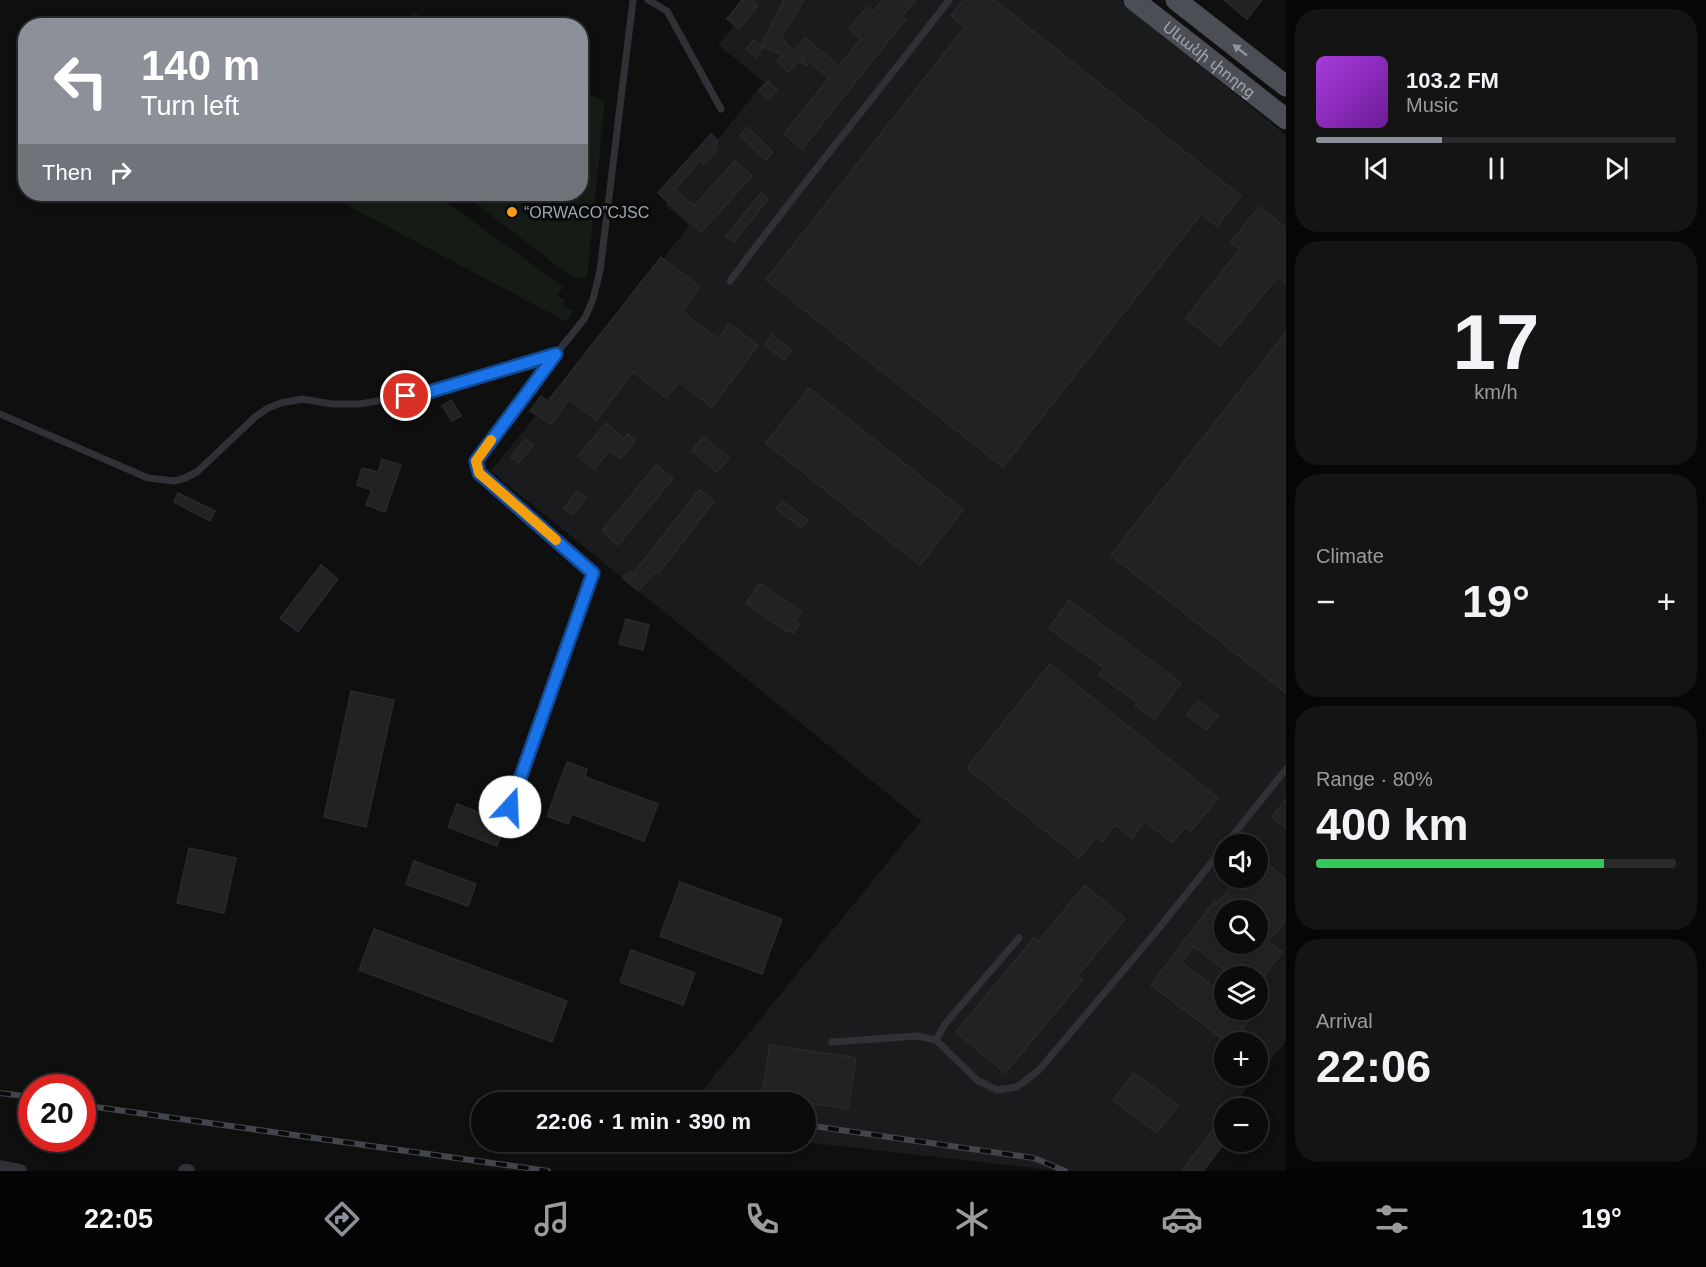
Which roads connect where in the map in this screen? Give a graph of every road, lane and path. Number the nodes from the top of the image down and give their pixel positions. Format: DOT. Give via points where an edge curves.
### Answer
graph roads {
  1 [pos="633,0"];
  2 [pos="648,0"];
  3 [pos="949,0"];
  4 [pos="1134,0"];
  5 [pos="1176,0"];
  6 [pos="1286,86"];
  7 [pos="721,109"];
  8 [pos="1286,119"];
  9 [pos="730,281"];
  10 [pos="556,354"];
  11 [pos="0,414"];
  12 [pos="1286,769"];
  13 [pos="510,807"];
  14 [pos="1235,834"];
  15 [pos="1214,860"];
  16 [pos="1019,938"];
  17 [pos="936,1040"];
  18 [pos="832,1042"];
  19 [pos="0,1167"];
  20 [pos="20,1171"];
  1 -- 10 [label="lane" via="600,271 585,318"];
  2 -- 7 [label="lane" via="667,11"];
  3 -- 9 [label="lane"];
  4 -- 8 [label="main road, Սևանի փողոց"];
  6 -- 5 [label="main road, Սևանի փողոց, one-way"];
  10 -- 11 [label="lane" via="429,392 360,404 302,399 281,403 255,417 197,472 174,481 148,478"];
  10 -- 13 [label="lane" via="476,461 479,473 593,573"];
  12 -- 14 [label="lane"];
  15 -- 17 [label="lane" via="1039,1070 1017,1087 997,1090 978,1081"];
  16 -- 17 [label="lane" via="945,1024"];
  17 -- 18 [label="lane" via="918,1036"];
  19 -- 20 [label="street"];
}
